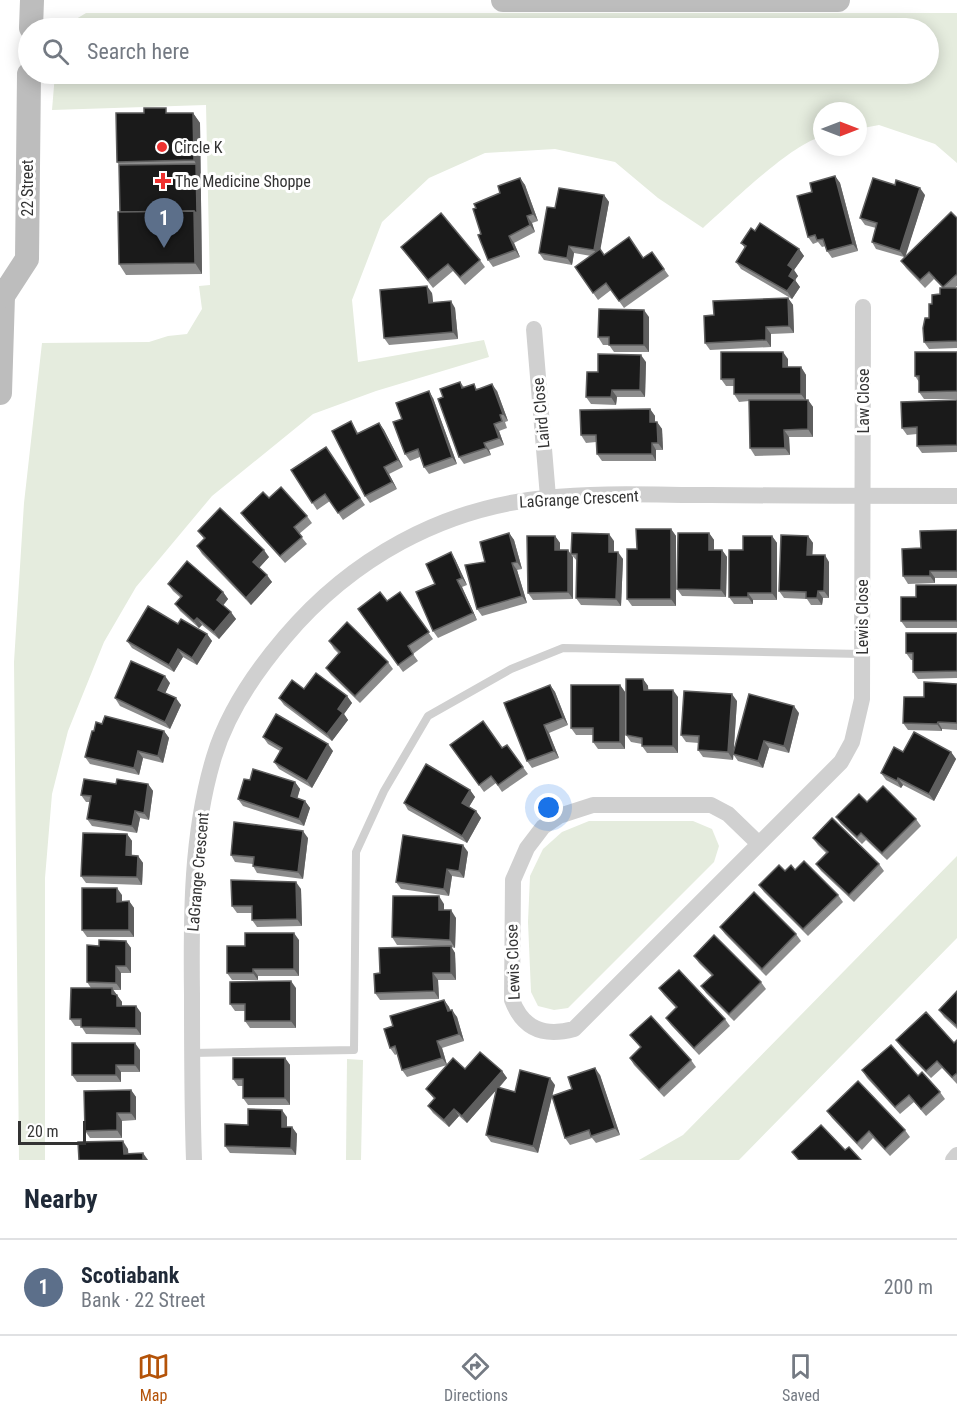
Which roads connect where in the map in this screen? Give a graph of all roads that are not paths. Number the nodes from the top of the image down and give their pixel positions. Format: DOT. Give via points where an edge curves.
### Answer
graph roads {
  1 [pos="32,0"];
  2 [pos="503,0"];
  3 [pos="838,0"];
  4 [pos="31,18"];
  5 [pos="29,84"];
  6 [pos="2,293"];
  7 [pos="863,307"];
  8 [pos="534,329"];
  9 [pos="0,393"];
  10 [pos="863,496"];
  11 [pos="957,496"];
  12 [pos="548,497"];
  13 [pos="862,654"];
  14 [pos="758,843"];
  15 [pos="192,1053"];
  16 [pos="957,1155"];
  17 [pos="194,1160"];
  18 [pos="952,1160"];
  1 -- 4 [label="street"];
  2 -- 3 [label="street"];
  5 -- 6 [label="street, 22 Street" via="27,259"];
  6 -- 9 [label="street, 22 Street"];
  7 -- 10 [label="street, Law Close"];
  8 -- 12 [label="street, Laird Close"];
  10 -- 11 [label="street, LaGrange Crescent"];
  10 -- 12 [label="street, LaGrange Crescent"];
  10 -- 13 [label="street, Lewis Close"];
  12 -- 15 [label="street, LaGrange Crescent" via="455,517 380,553 322,597 271,654 250,685 215,754 197,846"];
  13 -- 14 [label="street, Lewis Close" via="862,699 852,742 841,762"];
  13 -- 15 [label="lane" via="563,648 511,669 428,716 384,791 356,852 354,1050"];
  14 -- 14 [label="street, Lewis Close" via="728,814 711,805 593,805 559,816 543,827 527,848 513,880 512,1000 517,1013 534,1030 574,1029"];
  15 -- 17 [label="street, LaGrange Crescent"];
  16 -- 18 [label="street"];
}
